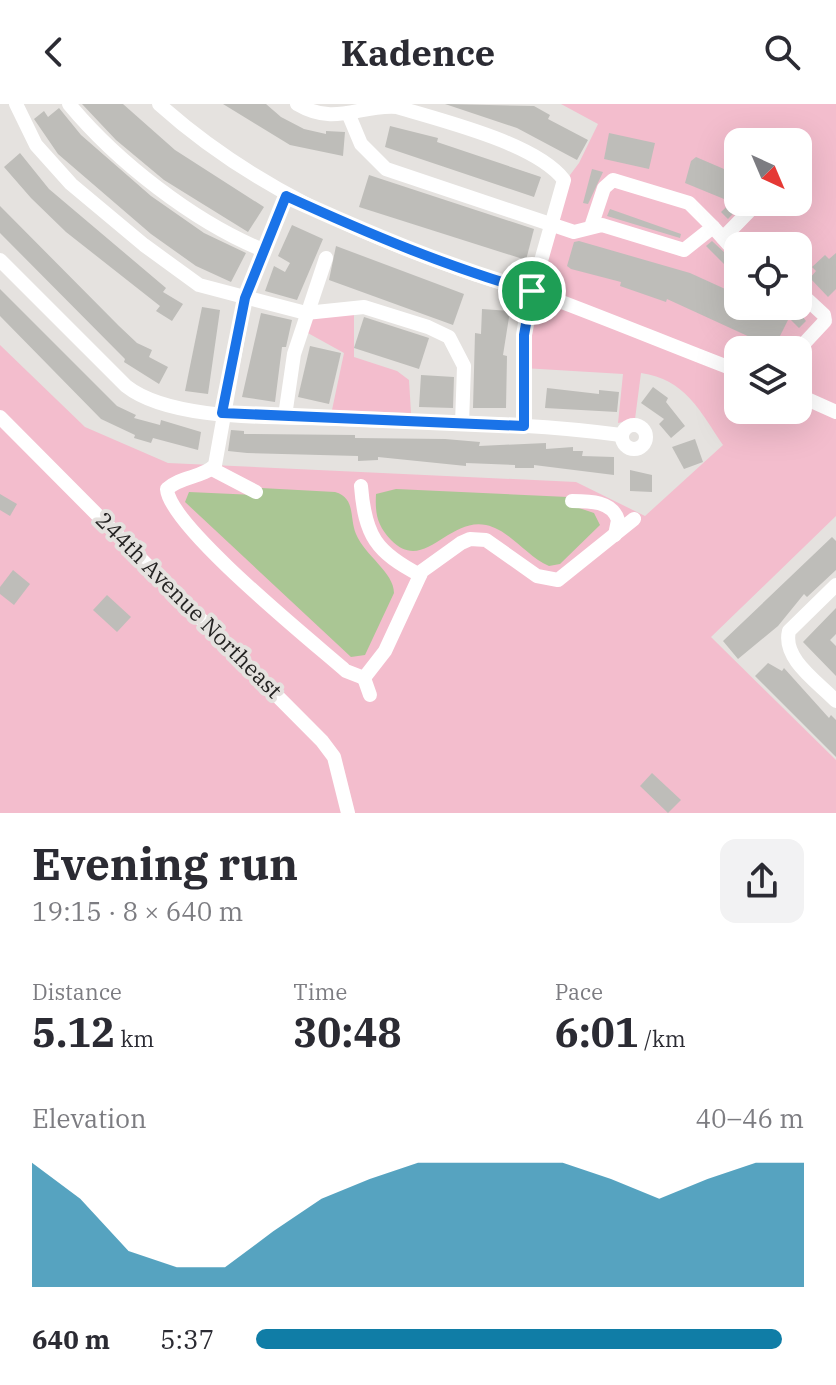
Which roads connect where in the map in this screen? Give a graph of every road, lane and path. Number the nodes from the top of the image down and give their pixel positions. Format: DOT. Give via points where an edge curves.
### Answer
graph roads {
  1 [pos="7,104"];
  2 [pos="16,104"];
  3 [pos="69,104"];
  4 [pos="159,104"];
  5 [pos="297,104"];
  6 [pos="0,106"];
  7 [pos="348,113"];
  8 [pos="286,196"];
  9 [pos="739,216"];
  10 [pos="552,226"];
  11 [pos="591,227"];
  12 [pos="718,232"];
  13 [pos="724,239"];
  14 [pos="263,250"];
  15 [pos="326,258"];
  16 [pos="0,260"];
  17 [pos="532,291"];
  18 [pos="245,298"];
  19 [pos="812,304"];
  20 [pos="306,313"];
  21 [pos="831,317"];
  22 [pos="812,336"];
  23 [pos="724,366"];
  24 [pos="812,401"];
  25 [pos="836,412"];
  26 [pos="222,413"];
  27 [pos="285,416"];
  28 [pos="0,417"];
  29 [pos="462,424"];
  30 [pos="524,426"];
  31 [pos="621,435"];
  32 [pos="212,469"];
  33 [pos="361,486"];
  34 [pos="256,492"];
  35 [pos="572,501"];
  36 [pos="634,519"];
  37 [pos="615,535"];
  38 [pos="420,575"];
  39 [pos="836,585"];
  40 [pos="364,678"];
  41 [pos="370,695"];
  42 [pos="835,699"];
  43 [pos="348,813"];
  1 -- 6 [label="street"];
  2 -- 18 [label="street" via="36,145 71,184 186,277"];
  3 -- 14 [label="street" via="110,148 160,187 229,235"];
  4 -- 8 [label="street"];
  5 -- 7 [label="street" via="316,113"];
  7 -- 10 [label="street" via="361,144 386,169"];
  7 -- 10 [label="street" via="397,107 513,146 564,180"];
  8 -- 14 [label="street"];
  8 -- 17 [label="street" via="376,238"];
  9 -- 12 [label="street"];
  10 -- 11 [label="street" via="574,232"];
  10 -- 17 [label="street"];
  11 -- 12 [label="street" via="602,225 684,250"];
  11 -- 12 [label="street" via="604,188 613,180 689,203"];
  12 -- 13 [label="street"];
  14 -- 18 [label="street"];
  15 -- 20 [label="street"];
  16 -- 26 [label="street" via="132,390 171,405"];
  17 -- 23 [label="street"];
  17 -- 30 [label="street" via="524,335"];
  18 -- 20 [label="street"];
  18 -- 26 [label="street"];
  19 -- 21 [label="street"];
  20 -- 27 [label="street"];
  20 -- 29 [label="street" via="364,307 449,337 464,366"];
  21 -- 22 [label="street"];
  24 -- 25 [label="street"];
  26 -- 27 [label="street"];
  26 -- 32 [label="street"];
  27 -- 29 [label="street"];
  28 -- 43 [label="street, 244th Avenue Northeast" via="296,712 334,757"];
  29 -- 30 [label="street"];
  30 -- 31 [label="street"];
  32 -- 34 [label="street"];
  32 -- 40 [label="street" via="172,484 166,494 171,504 255,593 346,671"];
  33 -- 38 [label="street" via="373,539 396,563"];
  35 -- 37 [label="street" via="612,509 618,520"];
  36 -- 37 [label="street"];
  37 -- 38 [label="street" via="558,580 537,576 495,544 475,539 461,543"];
  38 -- 40 [label="street" via="385,651"];
  39 -- 42 [label="street" via="789,631 787,648"];
  40 -- 41 [label="street"];
}
